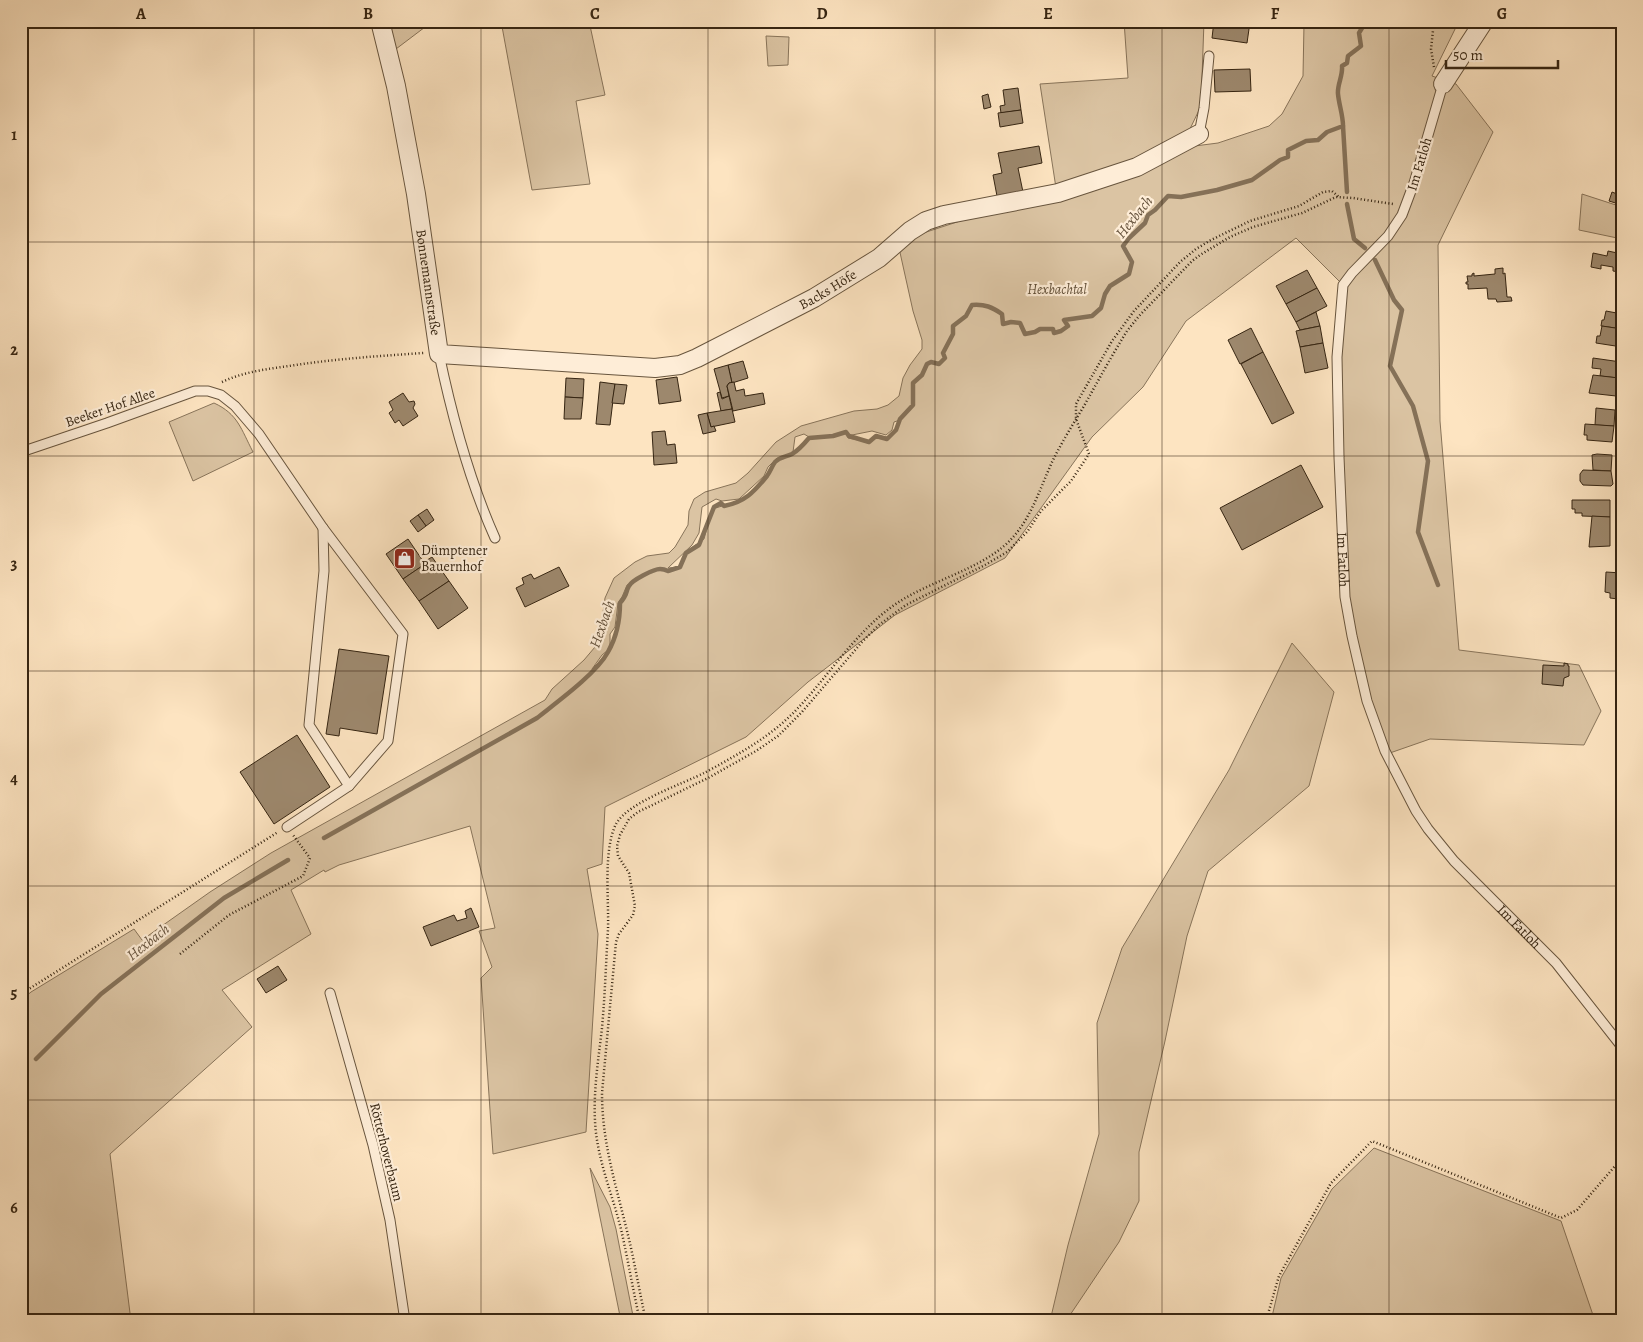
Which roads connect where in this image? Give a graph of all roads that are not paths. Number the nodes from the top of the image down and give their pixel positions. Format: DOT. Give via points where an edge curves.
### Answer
graph roads {
  1 [pos="380,21"];
  2 [pos="1484,21"];
  3 [pos="1209,56"];
  4 [pos="1443,84"];
  5 [pos="1199,134"];
  6 [pos="440,354"];
  7 [pos="21,452"];
  8 [pos="323,528"];
  9 [pos="495,538"];
  10 [pos="349,786"];
  11 [pos="286,827"];
  12 [pos="330,993"];
  13 [pos="1622,1046"];
  14 [pos="405,1321"];
  1 -- 6 [label="street, Bonnemannstraße" via="412,174"];
  2 -- 4 [label="street, Im Fatloh"];
  3 -- 5 [label="lane"];
  4 -- 13 [label="lane, Im Fatloh" via="1406,206 1396,225 1343,285 1338,348 1339,458 1345,596 1352,636 1367,701 1385,751 1416,811 1454,861 1556,963"];
  5 -- 6 [label="street, Backs Höfe" via="1137,166 1058,193 926,221 879,258 814,298 680,365 656,368"];
  6 -- 9 [label="lane, Bonnemannstraße" via="448,394 478,497"];
  7 -- 8 [label="lane, Beeker Hof Allee" via="195,392 208,391 221,395 235,406"];
  8 -- 10 [label="lane" via="324,571 309,725"];
  8 -- 10 [label="lane" via="403,634 388,741"];
  10 -- 11 [label="lane"];
  12 -- 14 [label="lane, Rötterhoverbaum" via="373,1145 390,1220"];
}
